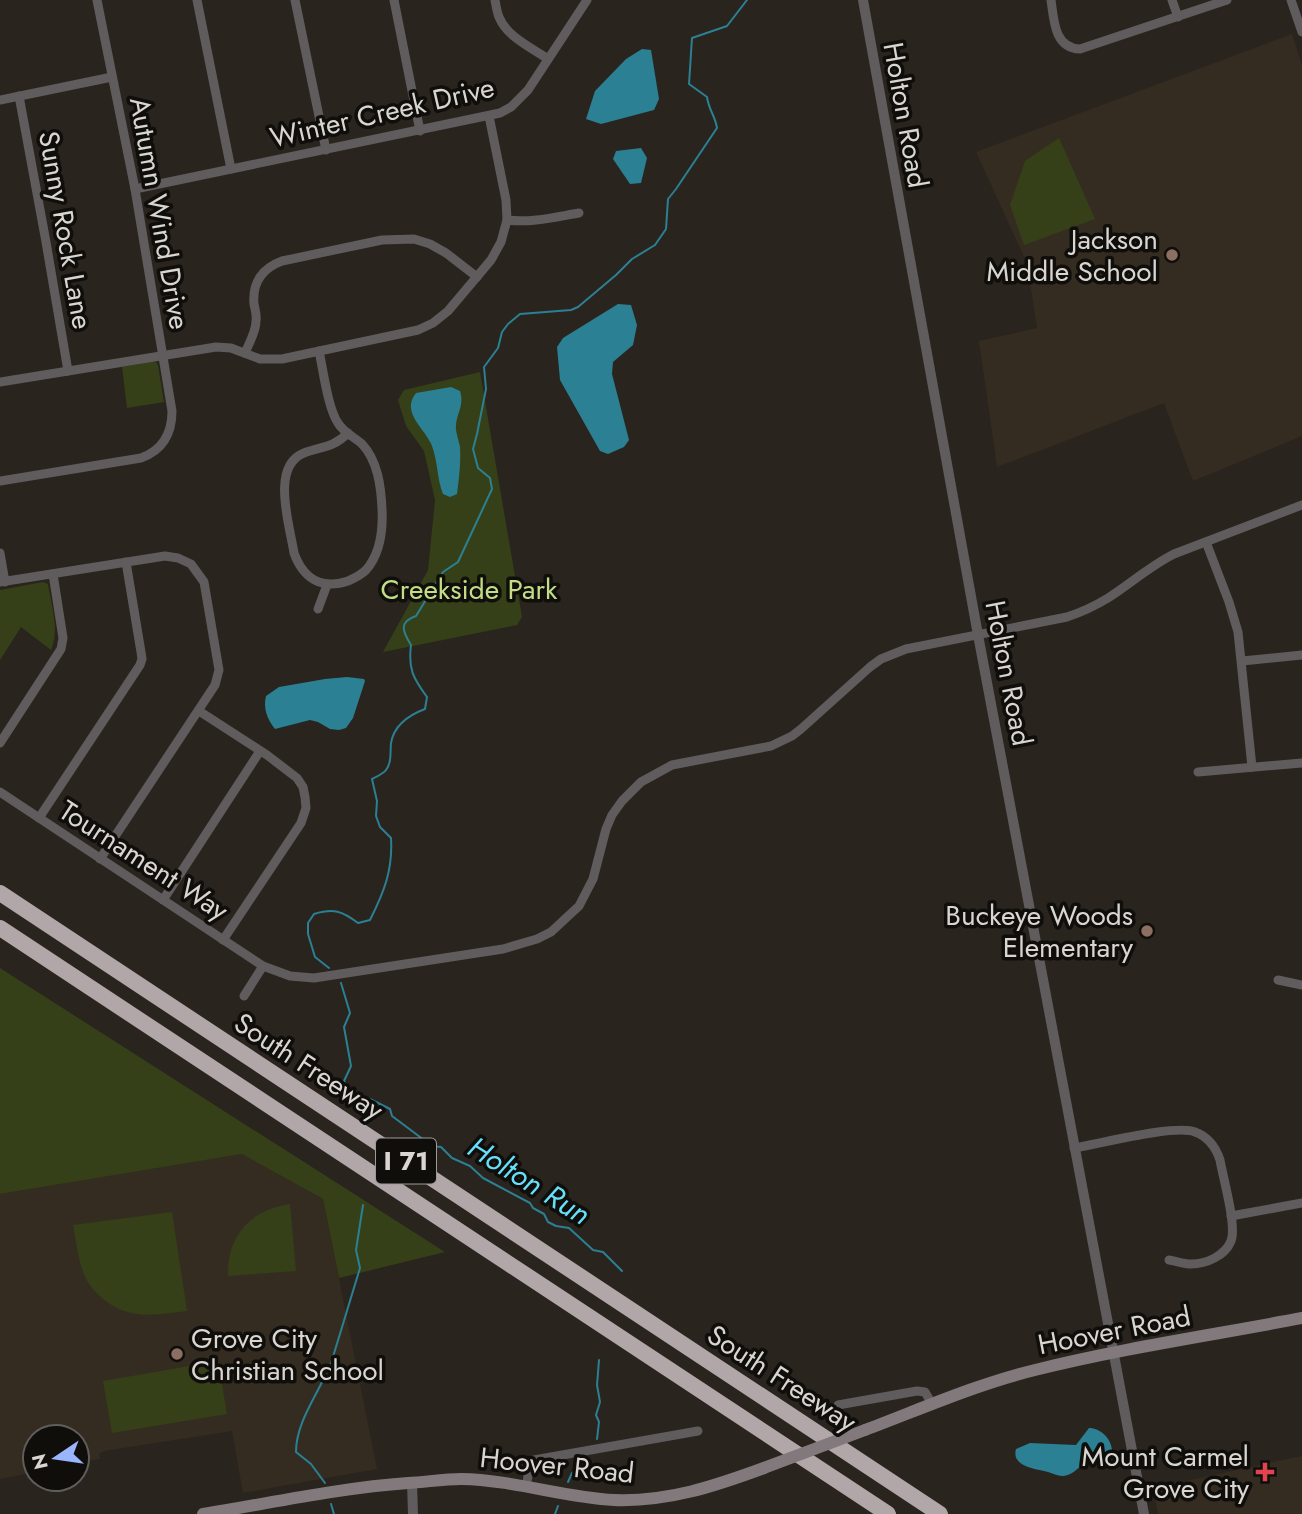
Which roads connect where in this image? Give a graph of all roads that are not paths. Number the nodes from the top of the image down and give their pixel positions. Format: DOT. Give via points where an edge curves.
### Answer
graph roads {
  1 [pos="97,0"];
  2 [pos="197,0"];
  3 [pos="295,0"];
  4 [pos="394,0"];
  5 [pos="495,0"];
  6 [pos="587,0"];
  7 [pos="863,0"];
  8 [pos="1051,0"];
  9 [pos="1172,0"];
  10 [pos="1227,0"];
  11 [pos="1291,0"];
  12 [pos="1178,17"];
  13 [pos="1302,33"];
  14 [pos="548,59"];
  15 [pos="112,77"];
  16 [pos="19,96"];
  17 [pos="0,100"];
  18 [pos="489,116"];
  19 [pos="420,131"];
  20 [pos="326,150"];
  21 [pos="231,169"];
  22 [pos="135,188"];
  23 [pos="579,213"];
  24 [pos="507,220"];
  25 [pos="477,277"];
  26 [pos="319,351"];
  27 [pos="245,353"];
  28 [pos="163,356"];
  29 [pos="68,371"];
  30 [pos="0,382"];
  31 [pos="348,433"];
  32 [pos="0,481"];
  33 [pos="1302,505"];
  34 [pos="1206,541"];
  35 [pos="0,553"];
  36 [pos="126,562"];
  37 [pos="53,574"];
  38 [pos="2,582"];
  39 [pos="327,585"];
  40 [pos="318,609"];
  41 [pos="978,635"];
  42 [pos="1302,655"];
  43 [pos="1242,661"];
  44 [pos="199,711"];
  45 [pos="0,743"];
  46 [pos="260,751"];
  47 [pos="1302,763"];
  48 [pos="1252,767"];
  49 [pos="1198,772"];
  50 [pos="0,792"];
  51 [pos="39,818"];
  52 [pos="100,859"];
  53 [pos="0,893"];
  54 [pos="163,900"];
  55 [pos="0,928"];
  56 [pos="223,940"];
  57 [pos="263,967"];
  58 [pos="1278,980"];
  59 [pos="1302,985"];
  60 [pos="244,996"];
  61 [pos="1074,1148"];
  62 [pos="1302,1203"];
  63 [pos="1231,1216"];
  64 [pos="1169,1260"];
  65 [pos="1302,1318"];
  66 [pos="1114,1353"];
  67 [pos="932,1404"];
  68 [pos="838,1405"];
  69 [pos="698,1431"];
  70 [pos="412,1483"];
  71 [pos="526,1487"];
  72 [pos="231,1512"];
  73 [pos="203,1514"];
  74 [pos="413,1514"];
  75 [pos="888,1514"];
  76 [pos="940,1514"];
  77 [pos="1144,1514"];
  1 -- 15 [label="street, Autumn Wind Drive"];
  2 -- 21 [label="street"];
  3 -- 20 [label="street"];
  4 -- 19 [label="street"];
  5 -- 14 [label="street" via="504,26"];
  6 -- 14 [label="street, Winter Creek Drive"];
  7 -- 41 [label="street, Holton Road"];
  8 -- 12 [label="street" via="1056,31 1075,49"];
  9 -- 12 [label="street"];
  10 -- 12 [label="street"];
  11 -- 13 [label="street"];
  14 -- 18 [label="street, Winter Creek Drive" via="518,100"];
  15 -- 16 [label="street"];
  15 -- 22 [label="street, Autumn Wind Drive"];
  16 -- 17 [label="street"];
  16 -- 29 [label="street, Sunny Rock Lane"];
  18 -- 19 [label="street, Winter Creek Drive"];
  18 -- 24 [label="street"];
  19 -- 20 [label="street, Winter Creek Drive"];
  20 -- 21 [label="street, Winter Creek Drive"];
  21 -- 22 [label="street, Winter Creek Drive"];
  22 -- 28 [label="street, Autumn Wind Drive"];
  23 -- 24 [label="street"];
  24 -- 25 [label="street" via="501,242"];
  25 -- 26 [label="street" via="448,311 425,327"];
  25 -- 27 [label="street" via="446,253 414,239 382,240 282,261 263,272 256,285 256,320"];
  26 -- 27 [label="street" via="282,359 260,359"];
  26 -- 31 [label="street" via="332,412"];
  27 -- 28 [label="street" via="216,347"];
  28 -- 29 [label="street"];
  28 -- 32 [label="street, Autumn Wind Drive" via="172,419 161,447 141,458"];
  29 -- 30 [label="street"];
  31 -- 39 [label="street" via="373,460 383,524 373,560 364,572"];
  31 -- 39 [label="street" via="339,442 300,454 285,474 294,553 310,578"];
  33 -- 34 [label="street, Tournament Way"];
  34 -- 41 [label="street, Tournament Way" via="1162,560 1089,609"];
  34 -- 43 [label="street" via="1234,616"];
  35 -- 38 [label="street"];
  36 -- 37 [label="street"];
  36 -- 44 [label="street" via="178,558 191,564 204,582 219,670"];
  36 -- 51 [label="street" via="140,665"];
  37 -- 38 [label="street"];
  37 -- 45 [label="street" via="61,649"];
  39 -- 40 [label="street"];
  41 -- 57 [label="street, Tournament Way" via="906,649 881,659 780,742 681,762 641,782 612,815 593,879 579,906 537,939 503,949 314,978"];
  41 -- 61 [label="street, Holton Road"];
  42 -- 43 [label="street"];
  43 -- 48 [label="street"];
  44 -- 46 [label="street"];
  44 -- 52 [label="street"];
  46 -- 54 [label="street"];
  46 -- 56 [label="street" via="297,778 306,808 301,823"];
  47 -- 48 [label="street"];
  48 -- 49 [label="street"];
  50 -- 51 [label="street, Tournament Way"];
  51 -- 52 [label="street, Tournament Way"];
  52 -- 54 [label="street, Tournament Way"];
  53 -- 76 [label="highway, South Freeway / I 71"];
  54 -- 56 [label="street, Tournament Way"];
  55 -- 75 [label="highway, South Freeway / I 71"];
  56 -- 57 [label="street, Tournament Way"];
  57 -- 60 [label="street"];
  58 -- 59 [label="street"];
  61 -- 63 [label="street" via="1175,1130 1195,1132 1217,1151"];
  61 -- 66 [label="street, Holton Road"];
  62 -- 63 [label="street"];
  63 -- 64 [label="street" via="1231,1241 1223,1253 1191,1264"];
  65 -- 66 [label="main road, Hoover Road"];
  66 -- 67 [label="main road, Hoover Road" via="1033,1370"];
  66 -- 77 [label="street, Holton Road"];
  67 -- 68 [label="street" via="925,1392 917,1391"];
  67 -- 71 [label="main road, Hoover Road, bridge" via="676,1496 595,1498"];
  69 -- 71 [label="street" via="534,1460"];
  70 -- 71 [label="main road, Hoover Road" via="460,1479"];
  70 -- 72 [label="main road, Hoover Road"];
  70 -- 74 [label="street"];
  72 -- 73 [label="main road, Hoover Road"];
}
